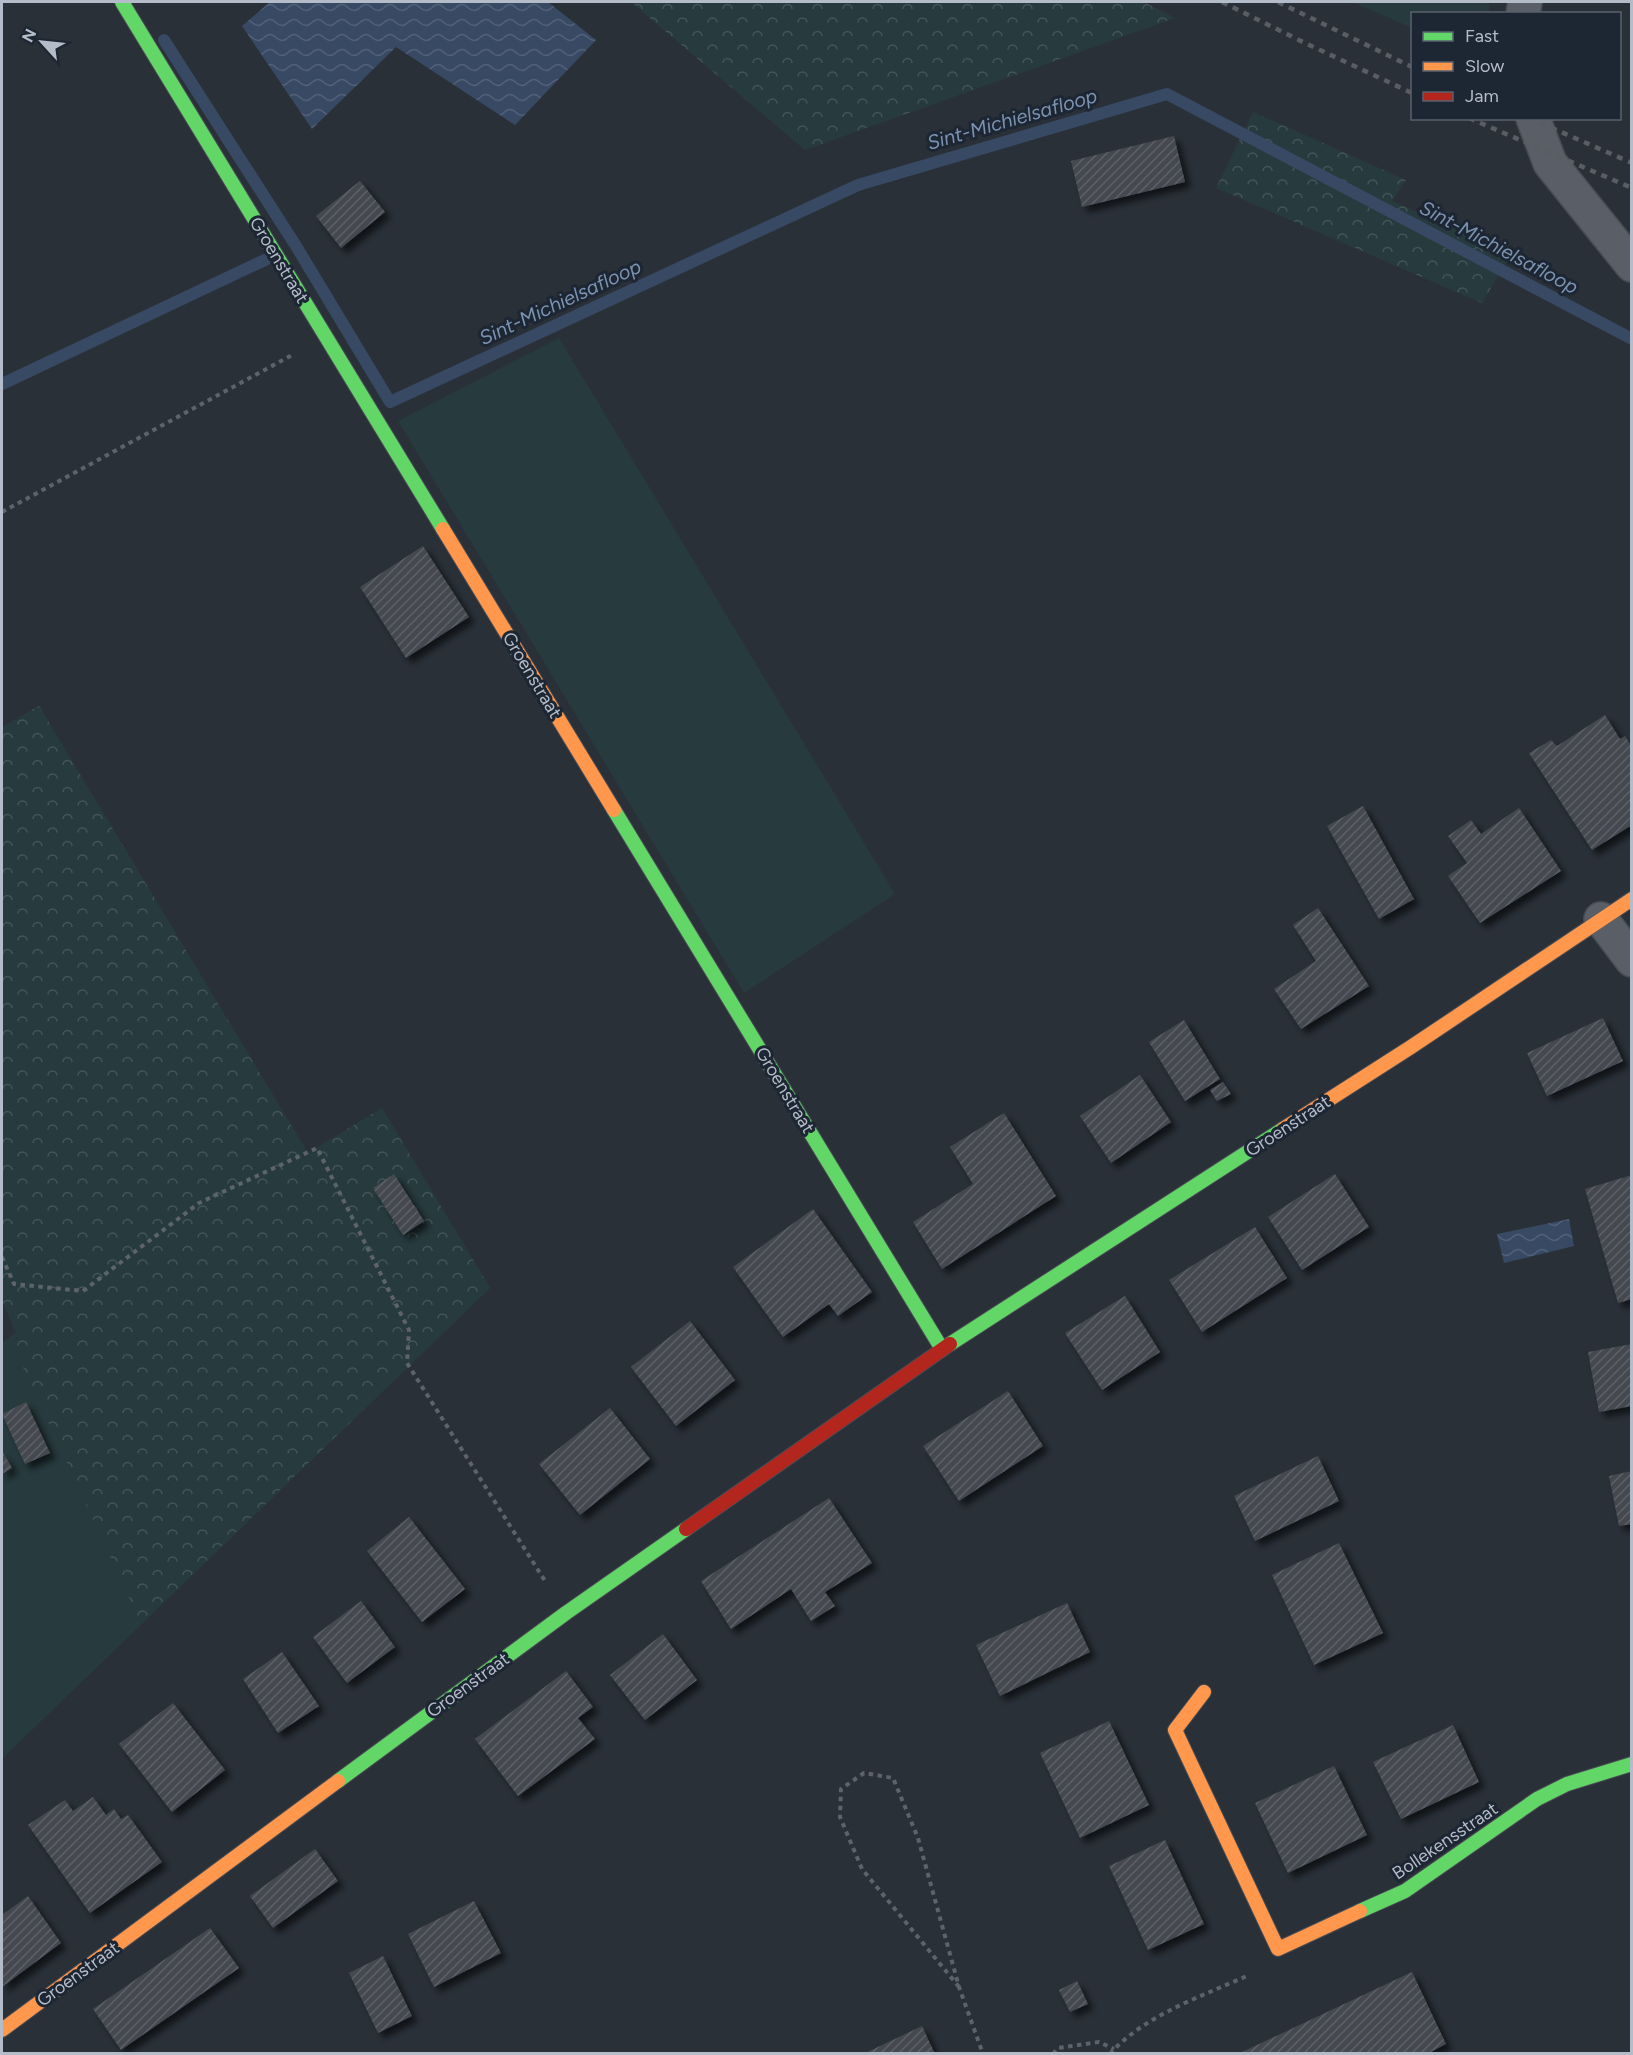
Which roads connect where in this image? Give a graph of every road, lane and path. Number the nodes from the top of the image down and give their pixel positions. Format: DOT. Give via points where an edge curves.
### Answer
graph roads {
  1 [pos="122,2"];
  2 [pos="1534,120"];
  3 [pos="1632,265"];
  4 [pos="326,336"];
  5 [pos="2,512"];
  6 [pos="1632,899"];
  7 [pos="1601,919"];
  8 [pos="1632,960"];
  9 [pos="2,1257"];
  10 [pos="942,1349"];
  11 [pos="566,1613"];
  12 [pos="1204,1692"];
  13 [pos="1632,1764"];
  14 [pos="1278,1949"];
  15 [pos="959,1987"];
  16 [pos="2,2030"];
  17 [pos="1114,2049"];
  18 [pos="983,2054"];
  19 [pos="1053,2054"];
  20 [pos="1110,2054"];
  1 -- 4 [label="street, Groenstraat"];
  2 -- 3 [label="street" via="1550,163"];
  4 -- 5 [label="path"];
  4 -- 10 [label="street, Groenstraat"];
  6 -- 7 [label="street, Groenstraat"];
  7 -- 8 [label="street"];
  7 -- 10 [label="street, Groenstraat" via="1411,1047"];
  9 -- 11 [label="path" via="14,1284 84,1291 199,1203 316,1148 409,1330 407,1363"];
  10 -- 11 [label="street, Groenstraat"];
  11 -- 16 [label="street, Groenstraat"];
  12 -- 14 [label="street" via="1175,1730"];
  13 -- 14 [label="street, Bollekensstraat" via="1567,1784 1537,1799 1405,1891"];
  14 -- 17 [label="path" via="1265,1967 1146,2022"];
  15 -- 15 [label="path" via="918,1838 893,1778 864,1773 842,1789 840,1817 862,1869"];
  15 -- 18 [label="path"];
  17 -- 19 [label="path" via="1099,2042 1058,2048"];
  17 -- 20 [label="path"];
}
